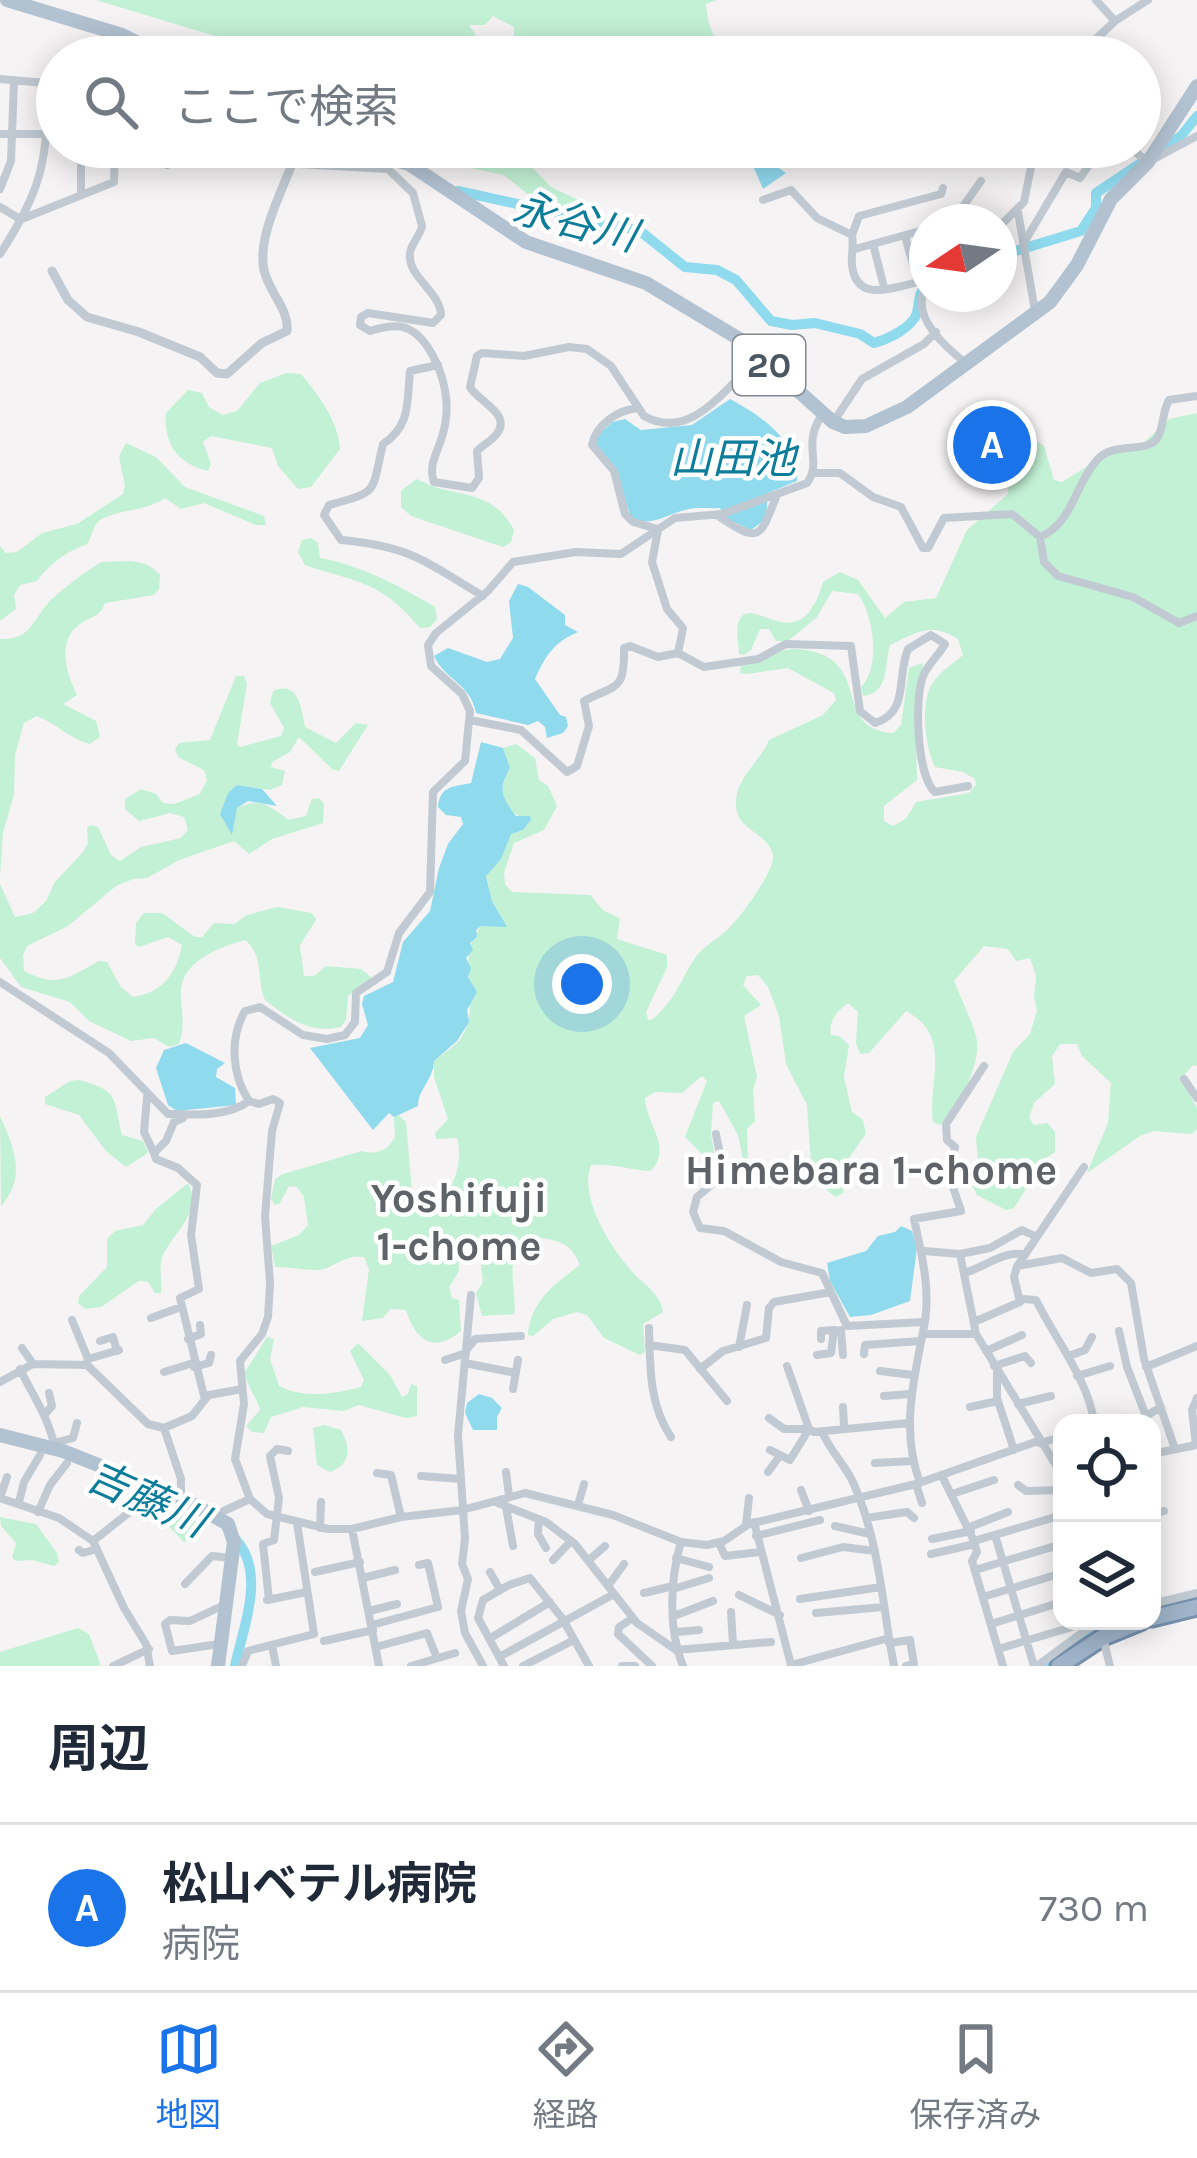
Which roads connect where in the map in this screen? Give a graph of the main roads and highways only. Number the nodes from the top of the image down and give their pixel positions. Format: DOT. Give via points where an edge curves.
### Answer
graph roads {
  1 [pos="7,0"];
  2 [pos="48,7"];
  3 [pos="124,36"];
  4 [pos="1197,86"];
  5 [pos="1161,143"];
  6 [pos="415,168"];
  7 [pos="1143,168"];
  8 [pos="0,1435"];
  9 [pos="1094,1630"];
  10 [pos="218,1666"];
  11 [pos="1059,1666"];
  1 -- 2 [label="main road"];
  2 -- 3 [label="main road"];
  4 -- 5 [label="main road, 20"];
  6 -- 7 [label="main road, 20" via="526,242 630,276 727,329 828,418 854,428 882,421 1037,313 1065,286 1111,200"];
  8 -- 10 [label="main road" via="181,1498 228,1524 233,1544"];
  9 -- 11 [label="highway"];
}
